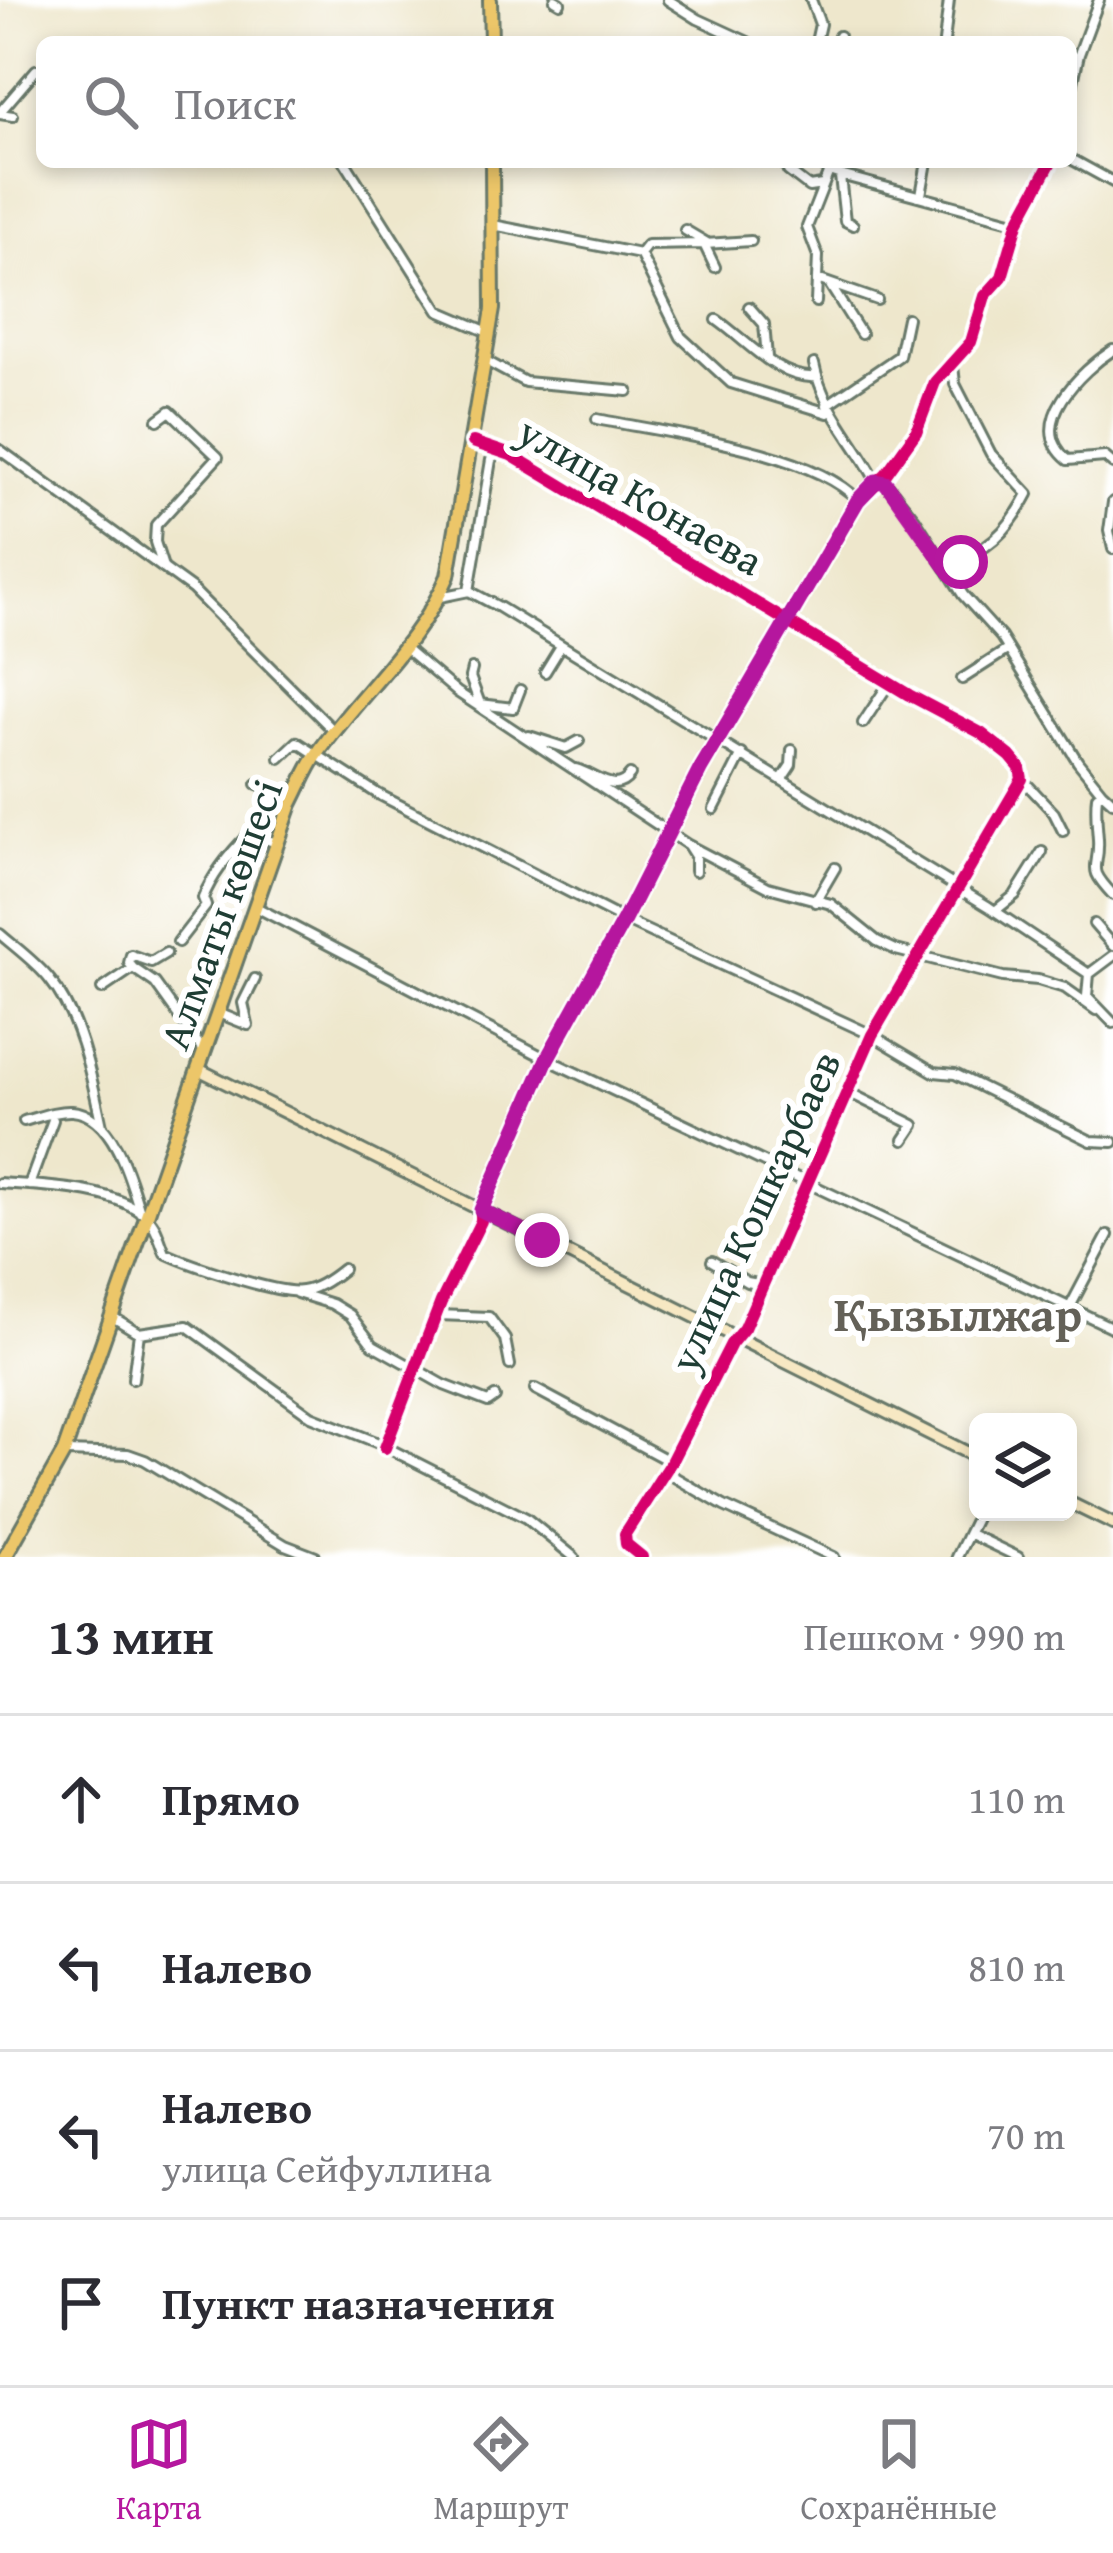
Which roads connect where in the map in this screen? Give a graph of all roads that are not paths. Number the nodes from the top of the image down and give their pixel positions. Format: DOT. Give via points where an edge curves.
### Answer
graph roads {
  1 [pos="490,0"];
  2 [pos="668,0"];
  3 [pos="812,0"];
  4 [pos="949,0"];
  5 [pos="1099,0"];
  6 [pos="491,36"];
  7 [pos="726,36"];
  8 [pos="817,36"];
  9 [pos="945,36"];
  10 [pos="1077,64"];
  11 [pos="36,70"];
  12 [pos="0,113"];
  13 [pos="13,116"];
  14 [pos="1077,162"];
  15 [pos="349,168"];
  16 [pos="493,168"];
  17 [pos="787,168"];
  18 [pos="826,168"];
  19 [pos="926,168"];
  20 [pos="1048,168"];
  21 [pos="829,171"];
  22 [pos="839,174"];
  23 [pos="1113,182"];
  24 [pos="824,184"];
  25 [pos="921,195"];
  26 [pos="1018,223"];
  27 [pos="853,225"];
  28 [pos="493,230"];
  29 [pos="685,230"];
  30 [pos="752,241"];
  31 [pos="706,244"];
  32 [pos="640,254"];
  33 [pos="715,267"];
  34 [pos="818,279"];
  35 [pos="829,284"];
  36 [pos="877,300"];
  37 [pos="816,302"];
  38 [pos="749,307"];
  39 [pos="907,319"];
  40 [pos="717,320"];
  41 [pos="489,332"];
  42 [pos="861,334"];
  43 [pos="1113,350"];
  44 [pos="767,358"];
  45 [pos="486,361"];
  46 [pos="814,364"];
  47 [pos="953,364"];
  48 [pos="816,377"];
  49 [pos="628,391"];
  50 [pos="828,409"];
  51 [pos="597,419"];
  52 [pos="158,420"];
  53 [pos="473,442"];
  54 [pos="0,450"];
  55 [pos="502,450"];
  56 [pos="1113,464"];
  57 [pos="876,481"];
  58 [pos="858,500"];
  59 [pos="1113,502"];
  60 [pos="1113,549"];
  61 [pos="946,567"];
  62 [pos="163,568"];
  63 [pos="469,591"];
  64 [pos="439,598"];
  65 [pos="789,620"];
  66 [pos="561,646"];
  67 [pos="404,647"];
  68 [pos="1007,650"];
  69 [pos="472,669"];
  70 [pos="544,672"];
  71 [pos="962,679"];
  72 [pos="890,682"];
  73 [pos="520,690"];
  74 [pos="480,704"];
  75 [pos="863,723"];
  76 [pos="517,730"];
  77 [pos="335,732"];
  78 [pos="718,739"];
  79 [pos="579,741"];
  80 [pos="792,750"];
  81 [pos="742,754"];
  82 [pos="316,756"];
  83 [pos="280,758"];
  84 [pos="568,767"];
  85 [pos="630,776"];
  86 [pos="1022,779"];
  87 [pos="781,780"];
  88 [pos="257,784"];
  89 [pos="1102,792"];
  90 [pos="295,796"];
  91 [pos="1113,802"];
  92 [pos="714,808"];
  93 [pos="1063,831"];
  94 [pos="669,832"];
  95 [pos="277,842"];
  96 [pos="688,845"];
  97 [pos="1042,852"];
  98 [pos="835,868"];
  99 [pos="695,871"];
  100 [pos="957,889"];
  101 [pos="1113,895"];
  102 [pos="815,902"];
  103 [pos="254,906"];
  104 [pos="995,911"];
  105 [pos="624,920"];
  106 [pos="1094,924"];
  107 [pos="0,934"];
  108 [pos="178,942"];
  109 [pos="123,946"];
  110 [pos="1113,946"];
  111 [pos="166,953"];
  112 [pos="130,955"];
  113 [pos="1113,956"];
  114 [pos="919,957"];
  115 [pos="133,968"];
  116 [pos="1089,974"];
  117 [pos="255,979"];
  118 [pos="1085,985"];
  119 [pos="102,989"];
  120 [pos="1068,991"];
  121 [pos="1096,1010"];
  122 [pos="217,1012"];
  123 [pos="1113,1023"];
  124 [pos="872,1034"];
  125 [pos="204,1051"];
  126 [pos="547,1059"];
  127 [pos="198,1069"];
  128 [pos="233,1084"];
  129 [pos="193,1085"];
  130 [pos="848,1092"];
  131 [pos="53,1120"];
  132 [pos="24,1121"];
  133 [pos="102,1126"];
  134 [pos="904,1140"];
  135 [pos="1113,1142"];
  136 [pos="0,1183"];
  137 [pos="29,1185"];
  138 [pos="808,1185"];
  139 [pos="481,1210"];
  140 [pos="143,1215"];
  141 [pos="1108,1235"];
  142 [pos="712,1262"];
  143 [pos="343,1269"];
  144 [pos="763,1285"];
  145 [pos="295,1292"];
  146 [pos="1070,1306"];
  147 [pos="438,1315"];
  148 [pos="111,1316"];
  149 [pos="1113,1328"];
  150 [pos="139,1333"];
  151 [pos="738,1337"];
  152 [pos="510,1365"];
  153 [pos="417,1370"];
  154 [pos="133,1379"];
  155 [pos="535,1390"];
  156 [pos="495,1397"];
  157 [pos="386,1448"];
  158 [pos="64,1452"];
  159 [pos="969,1453"];
  160 [pos="667,1466"];
  161 [pos="1077,1506"];
  162 [pos="976,1521"];
  163 [pos="1113,1523"];
  164 [pos="970,1534"];
  165 [pos="5,1557"];
  166 [pos="316,1557"];
  167 [pos="574,1557"];
  168 [pos="641,1557"];
  169 [pos="835,1557"];
  170 [pos="957,1557"];
  171 [pos="1018,1557"];
  1 -- 6 [label="main road"];
  2 -- 7 [label="street"];
  3 -- 8 [label="street"];
  4 -- 9 [label="street"];
  5 -- 10 [label="street"];
  11 -- 12 [label="street"];
  12 -- 13 [label="street"];
  14 -- 23 [label="street"];
  15 -- 41 [label="street" via="439,311"];
  16 -- 28 [label="main road, Алматы көшесі"];
  17 -- 24 [label="street" via="809,187"];
  18 -- 21 [label="street"];
  19 -- 25 [label="street"];
  20 -- 26 [label="street"];
  21 -- 22 [label="street"];
  21 -- 24 [label="street"];
  22 -- 25 [label="street"];
  22 -- 27 [label="street" via="845,221"];
  24 -- 34 [label="street" via="807,227"];
  25 -- 26 [label="street"];
  26 -- 47 [label="street" via="1002,277"];
  28 -- 32 [label="street"];
  28 -- 41 [label="main road, Алматы көшесі"];
  29 -- 31 [label="street"];
  30 -- 31 [label="street"];
  31 -- 32 [label="street" via="647,245"];
  31 -- 33 [label="street"];
  32 -- 50 [label="street" via="681,337 731,383"];
  34 -- 35 [label="street"];
  34 -- 37 [label="street"];
  35 -- 36 [label="street"];
  35 -- 42 [label="street"];
  38 -- 44 [label="street" via="764,324"];
  39 -- 50 [label="street" via="899,356"];
  40 -- 44 [label="street"];
  41 -- 45 [label="main road, Алматы көшесі"];
  43 -- 56 [label="street" via="1064,394 1053,432 1069,460 1105,457"];
  44 -- 48 [label="street" via="800,378"];
  45 -- 49 [label="street" via="551,388"];
  45 -- 53 [label="main road, Алматы көшесі"];
  46 -- 48 [label="street"];
  47 -- 57 [label="street" via="934,382 916,432"];
  47 -- 61 [label="street" via="991,454 1028,494 1007,531"];
  48 -- 50 [label="street"];
  50 -- 57 [label="street"];
  51 -- 58 [label="street" via="782,458"];
  52 -- 62 [label="street" via="170,411 218,457 156,525"];
  53 -- 55 [label="street, улица Конаева"];
  53 -- 64 [label="main road, Алматы көшесі"];
  54 -- 62 [label="street"];
  55 -- 63 [label="street" via="491,460"];
  55 -- 65 [label="street, улица Конаева"];
  57 -- 58 [label="street"];
  57 -- 61 [label="street" via="886,483"];
  58 -- 65 [label="street"];
  59 -- 60 [label="street"];
  61 -- 68 [label="street"];
  62 -- 77 [label="street"];
  63 -- 64 [label="street"];
  63 -- 66 [label="street"];
  64 -- 67 [label="main road, Алматы көшесі"];
  65 -- 72 [label="street, улица Конаева"];
  65 -- 78 [label="street"];
  66 -- 70 [label="street"];
  66 -- 78 [label="street"];
  67 -- 74 [label="street"];
  67 -- 77 [label="main road, Алматы көшесі"];
  68 -- 71 [label="street"];
  68 -- 89 [label="street"];
  69 -- 74 [label="street"];
  72 -- 75 [label="street"];
  72 -- 86 [label="street, улица Конаева" via="981,734 1010,756"];
  73 -- 74 [label="street" via="513,708"];
  74 -- 76 [label="street"];
  76 -- 79 [label="street" via="566,748"];
  76 -- 84 [label="street"];
  77 -- 82 [label="main road, Алматы көшесі"];
  78 -- 81 [label="street"];
  78 -- 94 [label="street"];
  80 -- 87 [label="street"];
  81 -- 87 [label="street"];
  81 -- 92 [label="street"];
  82 -- 83 [label="street" via="297,742"];
  82 -- 90 [label="main road, Алматы көшесі"];
  82 -- 105 [label="street"];
  84 -- 85 [label="street" via="616,786"];
  84 -- 94 [label="street"];
  86 -- 93 [label="street, улица Конаева"];
  86 -- 100 [label="street"];
  87 -- 100 [label="street"];
  88 -- 90 [label="street"];
  89 -- 91 [label="street"];
  89 -- 101 [label="street" via="1093,862"];
  90 -- 95 [label="main road, Алматы көшесі"];
  94 -- 96 [label="street"];
  94 -- 105 [label="street"];
  95 -- 103 [label="main road, Алматы көшесі"];
  95 -- 108 [label="street" via="249,834 236,847"];
  96 -- 99 [label="street"];
  96 -- 102 [label="street"];
  97 -- 104 [label="street"];
  98 -- 102 [label="street"];
  100 -- 104 [label="street"];
  100 -- 114 [label="street, улица Кошкарбаев"];
  102 -- 114 [label="street"];
  103 -- 122 [label="main road, Алматы көшесі"];
  103 -- 126 [label="street"];
  104 -- 116 [label="street"];
  105 -- 124 [label="street"];
  105 -- 126 [label="street"];
  106 -- 110 [label="street"];
  107 -- 133 [label="street" via="62,1000"];
  109 -- 112 [label="street"];
  111 -- 112 [label="street" via="151,962"];
  112 -- 115 [label="street"];
  113 -- 116 [label="street"];
  114 -- 120 [label="street"];
  114 -- 124 [label="street, улица Кошкарбаев"];
  115 -- 119 [label="street"];
  115 -- 125 [label="street" via="155,983"];
  116 -- 118 [label="street"];
  117 -- 122 [label="street" via="243,1003 248,1024"];
  118 -- 120 [label="street"];
  118 -- 121 [label="street"];
  120 -- 121 [label="street"];
  121 -- 123 [label="street"];
  122 -- 125 [label="main road, Алматы көшесі"];
  124 -- 130 [label="street, улица Кошкарбаев"];
  124 -- 135 [label="street" via="934,1072 955,1074 1091,1141"];
  125 -- 127 [label="main road, Алматы көшесі"];
  126 -- 138 [label="street"];
  126 -- 139 [label="street"];
  127 -- 128 [label="street"];
  127 -- 129 [label="main road, Алматы көшесі"];
  128 -- 129 [label="street" via="209,1078"];
  128 -- 139 [label="street"];
  129 -- 140 [label="main road, Алматы көшесі"];
  130 -- 134 [label="street" via="914,1125"];
  130 -- 138 [label="street, улица Кошкарбаев"];
  131 -- 137 [label="street"];
  132 -- 133 [label="street" via="75,1111"];
  133 -- 140 [label="street"];
  136 -- 137 [label="street"];
  137 -- 140 [label="street" via="85,1192"];
  138 -- 144 [label="street, улица Кошкарбаев"];
  138 -- 146 [label="street"];
  139 -- 147 [label="street"];
  139 -- 151 [label="street"];
  140 -- 145 [label="street" via="165,1253"];
  140 -- 148 [label="main road, Алматы көшесі"];
  141 -- 146 [label="street"];
  142 -- 144 [label="street"];
  143 -- 145 [label="street"];
  144 -- 151 [label="street, улица Кошкарбаев"];
  145 -- 153 [label="street" via="350,1315 373,1345"];
  146 -- 149 [label="street"];
  147 -- 152 [label="street" via="489,1317"];
  147 -- 153 [label="street"];
  148 -- 150 [label="street"];
  148 -- 158 [label="main road, Алматы көшесі"];
  150 -- 154 [label="street"];
  150 -- 157 [label="street" via="187,1326 311,1416"];
  151 -- 159 [label="street"];
  151 -- 160 [label="street, улица Кошкарбаев"];
  153 -- 156 [label="street" via="488,1402"];
  153 -- 157 [label="street"];
  155 -- 160 [label="street"];
  157 -- 167 [label="street" via="526,1518"];
  158 -- 165 [label="main road, Алматы көшесі"];
  158 -- 166 [label="street" via="146,1460"];
  160 -- 168 [label="street, улица Кошкарбаев" via="625,1534"];
  160 -- 169 [label="street" via="724,1506"];
  161 -- 163 [label="street"];
  162 -- 164 [label="street"];
  164 -- 170 [label="street"];
  164 -- 171 [label="street"];
}
